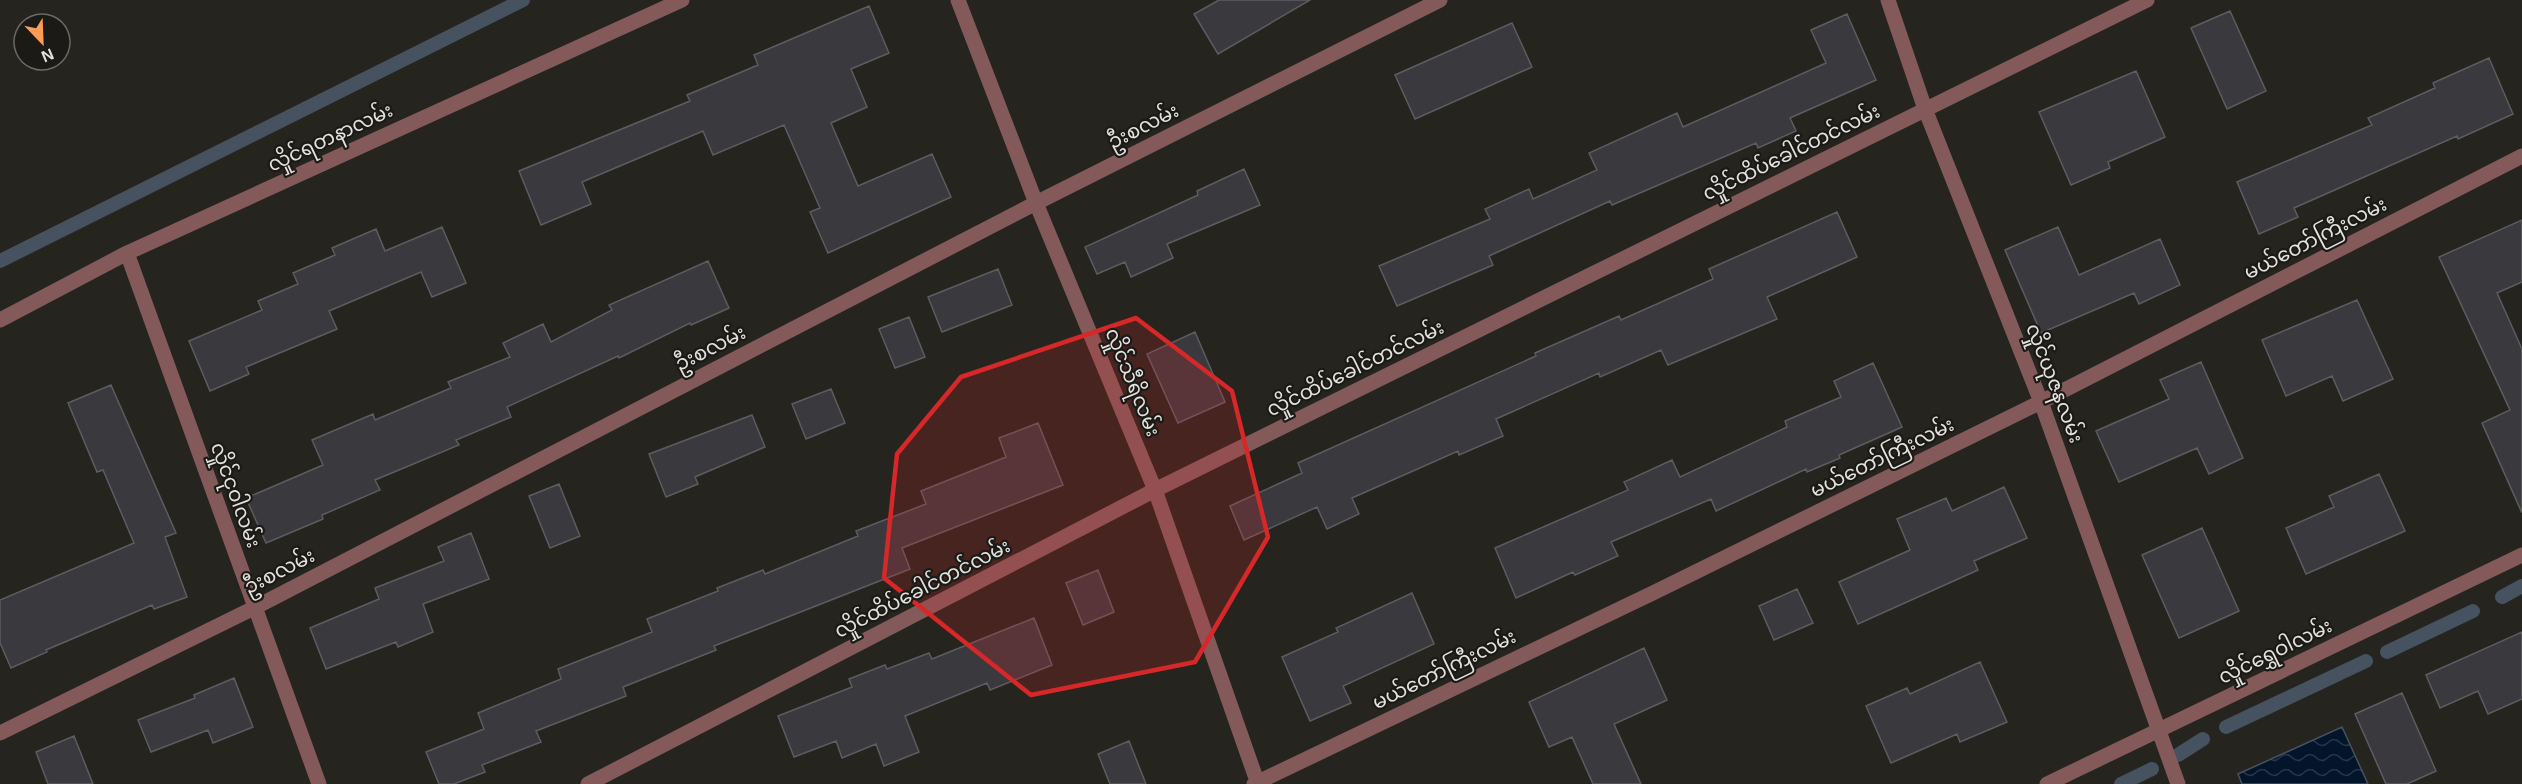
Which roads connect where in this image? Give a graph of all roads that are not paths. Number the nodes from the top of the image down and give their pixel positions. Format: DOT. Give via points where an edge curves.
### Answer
graph roads {
  1 [pos="682,0"];
  2 [pos="958,0"];
  3 [pos="1440,0"];
  4 [pos="1888,0"];
  5 [pos="2147,0"];
  6 [pos="1925,109"];
  7 [pos="2522,156"];
  8 [pos="1036,203"];
  9 [pos="127,253"];
  10 [pos="0,320"];
  11 [pos="2042,402"];
  12 [pos="1155,490"];
  13 [pos="2522,555"];
  14 [pos="254,608"];
  15 [pos="2158,730"];
  16 [pos="0,733"];
  17 [pos="1257,783"];
  18 [pos="319,784"];
  19 [pos="588,784"];
  20 [pos="2047,784"];
  21 [pos="2178,784"];
  1 -- 9 [label="street, လှိုင်ရတနာလမ်း"];
  2 -- 8 [label="street, လှိုင်သီရိလမ်း"];
  3 -- 8 [label="street, ဦးစလမ်း"];
  4 -- 6 [label="street, လှိုင်ယုဇနလမ်း"];
  5 -- 6 [label="street, လှိုင်ထိပ်ခေါင်တင်လမ်း"];
  6 -- 11 [label="street, လှိုင်ယုဇနလမ်း"];
  6 -- 12 [label="street, လှိုင်ထိပ်ခေါင်တင်လမ်း"];
  7 -- 11 [label="street, မယ်တော်ကြီးလမ်း"];
  8 -- 12 [label="street, လှိုင်သီရိလမ်း"];
  8 -- 14 [label="street, ဦးစလမ်း"];
  9 -- 10 [label="street, လှိုင်ရတနာလမ်း"];
  9 -- 14 [label="street, လှိုင်ငုဝါလမ်း"];
  11 -- 15 [label="street, လှိုင်ယုဇနလမ်း"];
  11 -- 17 [label="street, မယ်တော်ကြီးလမ်း"];
  12 -- 17 [label="street, လှိုင်သီရိလမ်း"];
  12 -- 19 [label="street, လှိုင်ထိပ်ခေါင်တင်လမ်း"];
  13 -- 15 [label="street, လှိုင်ရွှေဝါလမ်း"];
  14 -- 16 [label="street, ဦးစလမ်း"];
  14 -- 18 [label="street, လှိုင်ငုဝါလမ်း"];
  15 -- 20 [label="street, လှိုင်ရွှေဝါလမ်း"];
  15 -- 21 [label="street, လှိုင်ယုဇနလမ်း"];
}
